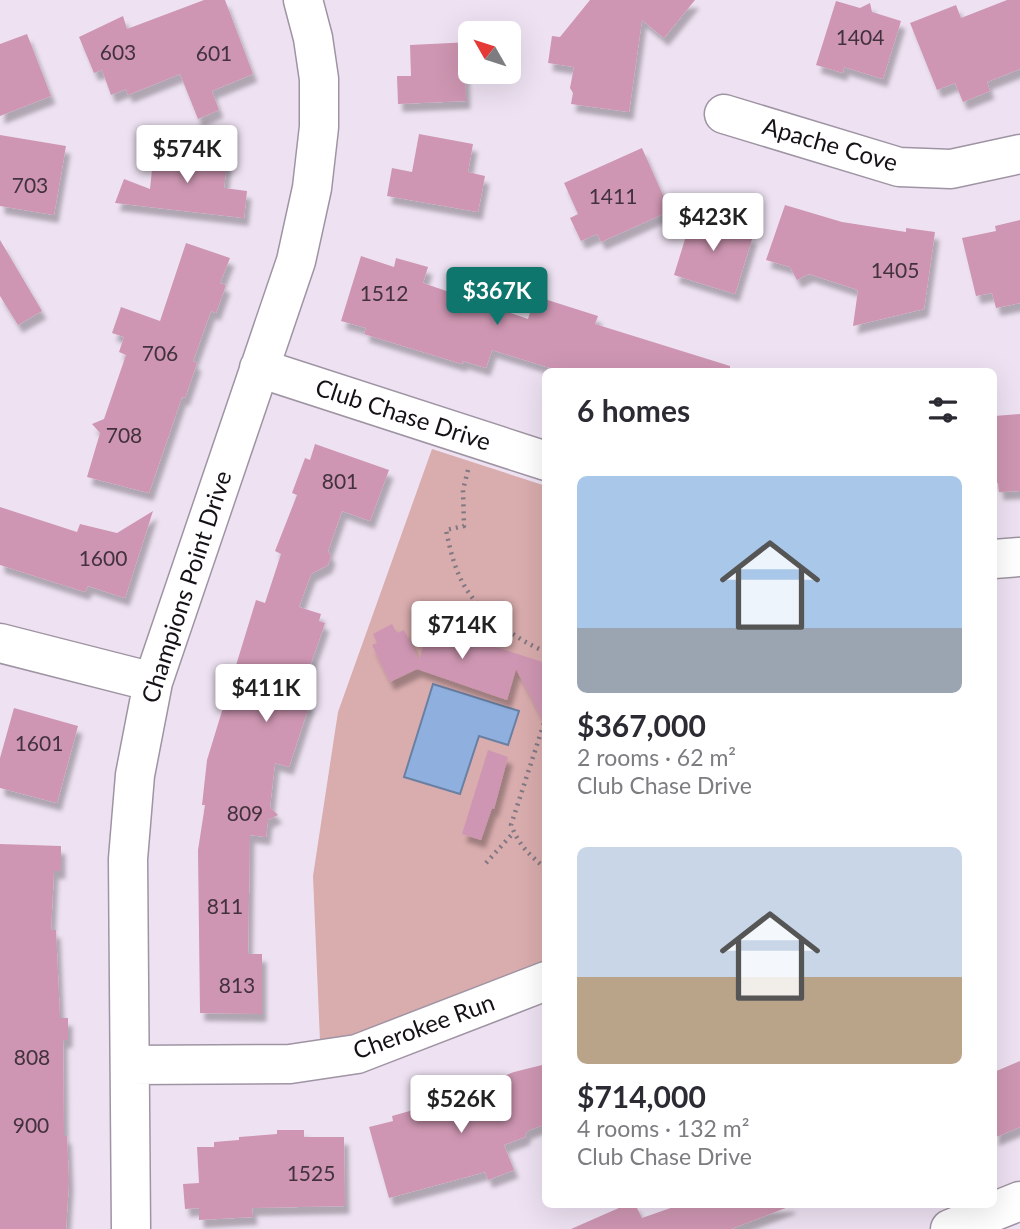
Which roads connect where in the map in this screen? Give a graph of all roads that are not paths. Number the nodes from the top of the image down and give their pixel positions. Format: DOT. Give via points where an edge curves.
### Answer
graph roads {
  1 [pos="303,0"];
  2 [pos="724,114"];
  3 [pos="1020,153"];
  4 [pos="259,368"];
  5 [pos="542,460"];
  6 [pos="1020,557"];
  7 [pos="997,559"];
  8 [pos="0,643"];
  9 [pos="153,682"];
  10 [pos="542,983"];
  11 [pos="131,1065"];
  12 [pos="1020,1201"];
  13 [pos="131,1229"];
  14 [pos="950,1229"];
  1 -- 4 [label="street, Champions Point Drive" via="319,79 312,188 296,261"];
  2 -- 3 [label="street, Apache Cove" via="899,167 951,169"];
  4 -- 5 [label="street, Club Chase Drive"];
  4 -- 9 [label="street, Champions Point Drive"];
  6 -- 7 [label="street"];
  8 -- 9 [label="street"];
  9 -- 11 [label="street, Champions Point Drive" via="135,775 128,859"];
  10 -- 11 [label="street, Cherokee Run" via="357,1054 290,1064"];
  11 -- 13 [label="street, Champions Point Drive"];
  12 -- 14 [label="street"];
}
